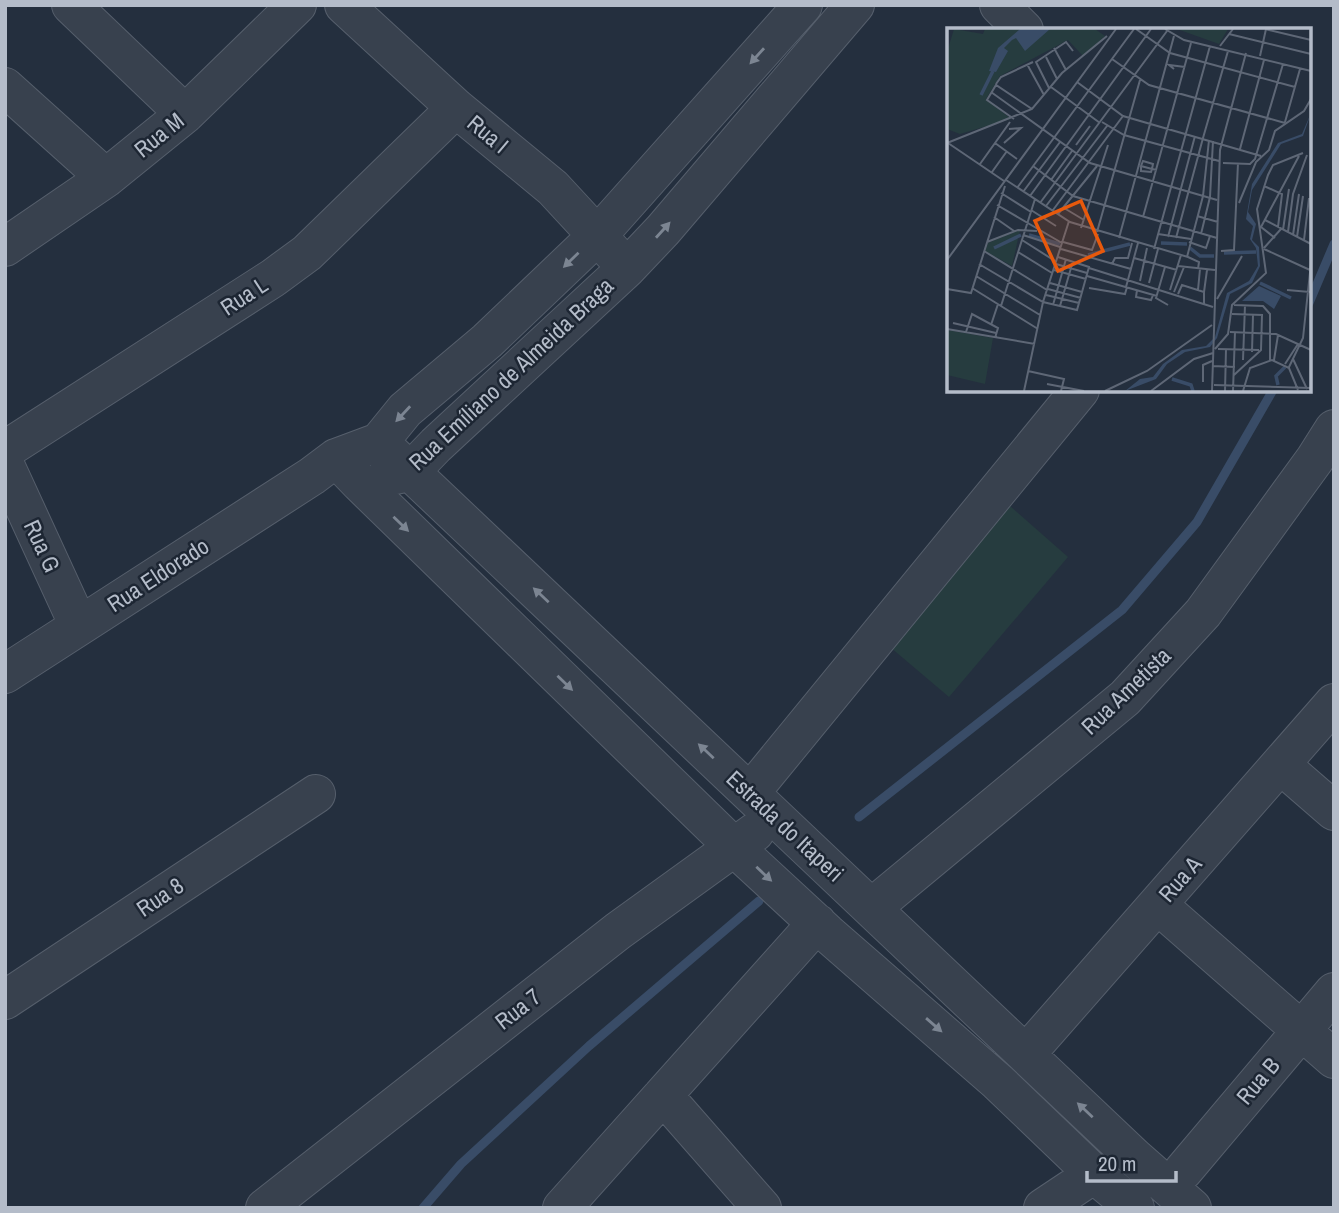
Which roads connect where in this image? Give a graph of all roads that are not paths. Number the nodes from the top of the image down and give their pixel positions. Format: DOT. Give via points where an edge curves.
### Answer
graph roads {
  1 [pos="71,5"];
  2 [pos="297,5"];
  3 [pos="344,5"];
  4 [pos="803,5"];
  5 [pos="855,5"];
  6 [pos="999,5"];
  7 [pos="1022,28"];
  8 [pos="5,87"];
  9 [pos="456,108"];
  10 [pos="185,114"];
  11 [pos="106,178"];
  12 [pos="10,235"];
  13 [pos="597,235"];
  14 [pos="627,268"];
  15 [pos="1078,392"];
  16 [pos="1334,429"];
  17 [pos="379,442"];
  18 [pos="5,450"];
  19 [pos="5,465"];
  20 [pos="410,471"];
  21 [pos="336,472"];
  22 [pos="79,626"];
  23 [pos="5,674"];
  24 [pos="1334,703"];
  25 [pos="1281,765"];
  26 [pos="316,794"];
  27 [pos="763,805"];
  28 [pos="1334,811"];
  29 [pos="734,847"];
  30 [pos="1158,905"];
  31 [pos="876,912"];
  32 [pos="817,923"];
  33 [pos="1334,992"];
  34 [pos="5,1000"];
  35 [pos="1301,1030"];
  36 [pos="1026,1054"];
  37 [pos="1334,1059"];
  38 [pos="663,1096"];
  39 [pos="1183,1171"];
  40 [pos="1094,1174"];
  41 [pos="307,1175"];
  42 [pos="264,1208"];
  43 [pos="284,1208"];
  44 [pos="562,1208"];
  45 [pos="762,1208"];
  46 [pos="1043,1208"];
  47 [pos="1135,1208"];
  48 [pos="1192,1208"];
  1 -- 10 [label="street"];
  2 -- 10 [label="street, Rua M"];
  3 -- 9 [label="street, Rua I"];
  4 -- 13 [label="street, Rua Emíliano de Almeida Braga, one-way"];
  14 -- 5 [label="street, Rua Emíliano de Almeida Braga, one-way"];
  6 -- 7 [label="street"];
  8 -- 11 [label="street"];
  9 -- 13 [label="street, Rua I" via="553,188"];
  9 -- 18 [label="street, Rua L" via="307,253"];
  10 -- 11 [label="street, Rua M"];
  11 -- 12 [label="street, Rua M"];
  13 -- 14 [label="street, Rua I"];
  13 -- 17 [label="street, Rua Emíliano de Almeida Braga, one-way" via="488,341 405,410"];
  14 -- 20 [label="street, Rua Emíliano de Almeida Braga"];
  15 -- 27 [label="street, Rua 7"];
  16 -- 31 [label="street, Rua Ametista" via="1203,613 1125,698 880,901"];
  17 -- 20 [label="street, Estrada do Itaperi"];
  17 -- 21 [label="street, Rua Emíliano de Almeida Braga"];
  19 -- 22 [label="street, Rua G"];
  20 -- 21 [label="street, Rua Emíliano de Almeida Braga"];
  27 -- 20 [label="street, Estrada do Itaperi, one-way"];
  21 -- 22 [label="street, Rua Eldorado"];
  21 -- 29 [label="street, one-way"];
  22 -- 23 [label="street, Rua Eldorado"];
  24 -- 25 [label="street, Rua A"];
  25 -- 28 [label="street"];
  25 -- 30 [label="street, Rua A"];
  26 -- 34 [label="street, Rua 8"];
  27 -- 29 [label="street, Rua 7"];
  27 -- 31 [label="street, Estrada do Itaperi"];
  29 -- 32 [label="street, one-way"];
  29 -- 41 [label="street, Rua 7" via="618,931"];
  30 -- 35 [label="street"];
  30 -- 36 [label="street, Rua A"];
  31 -- 36 [label="street, Estrada do Itaperi"];
  32 -- 38 [label="street"];
  32 -- 40 [label="street, one-way" via="998,1082"];
  33 -- 35 [label="street, Rua B"];
  35 -- 37 [label="street"];
  35 -- 39 [label="street, Rua B"];
  48 -- 36 [label="street, Estrada do Itaperi, one-way"];
  38 -- 44 [label="street"];
  38 -- 45 [label="street"];
  40 -- 46 [label="street"];
  40 -- 47 [label="street"];
  41 -- 42 [label="street, Rua 7"];
  41 -- 43 [label="street"];
}
